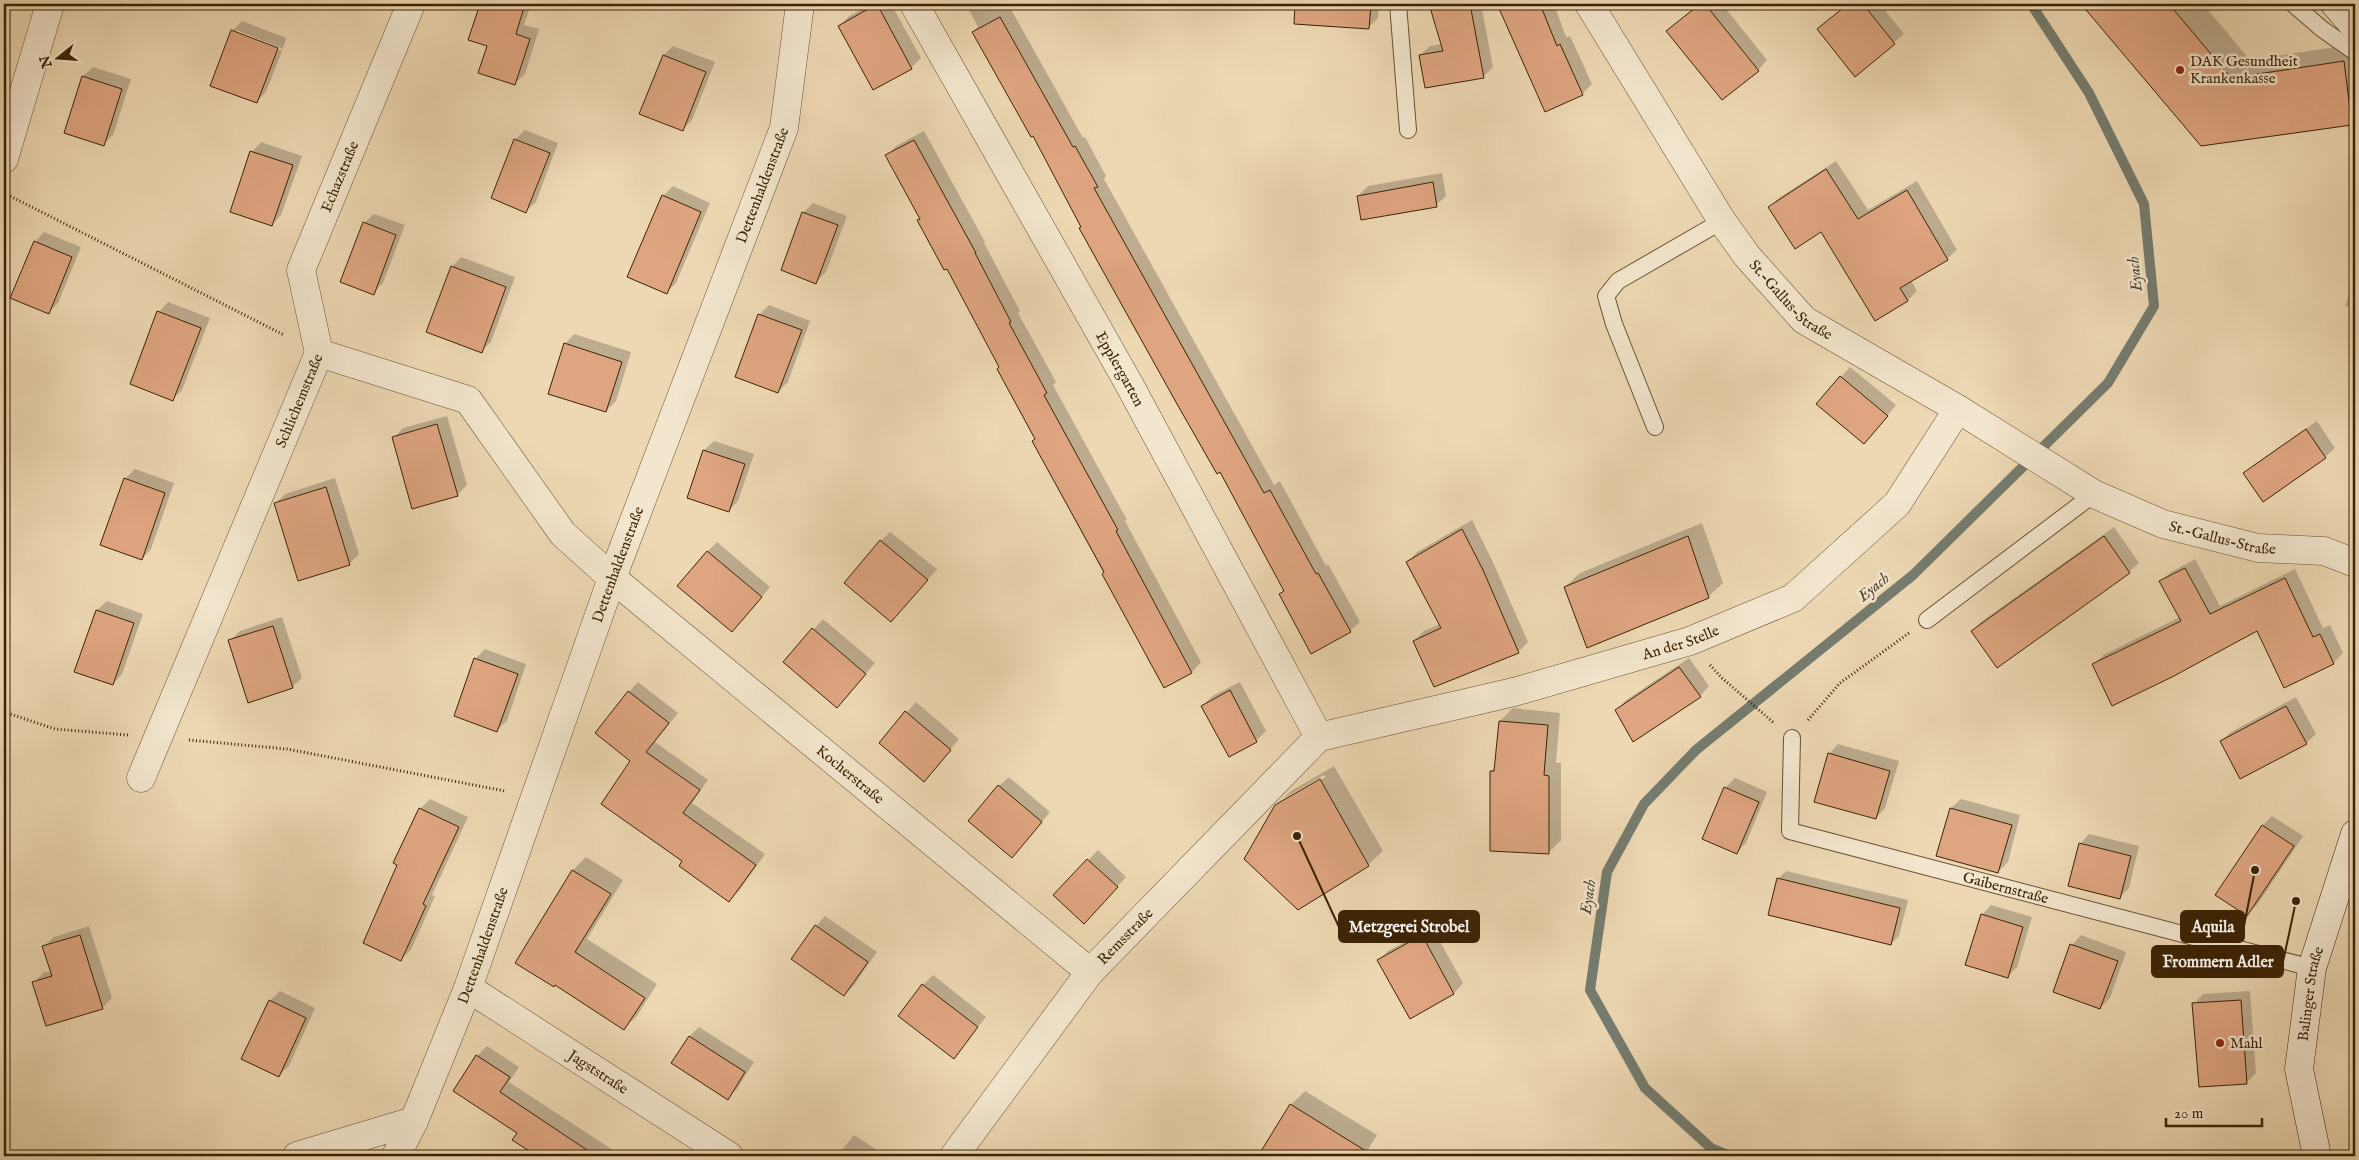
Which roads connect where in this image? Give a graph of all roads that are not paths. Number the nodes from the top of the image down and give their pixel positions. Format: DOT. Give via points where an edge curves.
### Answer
graph roads {
  1 [pos="50,4"];
  2 [pos="411,4"];
  3 [pos="800,4"];
  4 [pos="914,4"];
  5 [pos="1398,4"];
  6 [pos="1589,4"];
  7 [pos="2293,4"];
  8 [pos="2335,4"];
  9 [pos="2355,27"];
  10 [pos="2355,50"];
  11 [pos="1408,130"];
  12 [pos="4,159"];
  13 [pos="1722,221"];
  14 [pos="319,353"];
  15 [pos="1958,409"];
  16 [pos="1655,427"];
  17 [pos="2094,494"];
  18 [pos="2355,563"];
  19 [pos="612,578"];
  20 [pos="1927,620"];
  21 [pos="1320,737"];
  22 [pos="1792,738"];
  23 [pos="141,778"];
  24 [pos="2355,834"];
  25 [pos="2312,968"];
  26 [pos="1090,972"];
  27 [pos="468,988"];
  28 [pos="414,1121"];
  29 [pos="297,1156"];
  30 [pos="396,1156"];
  31 [pos="729,1156"];
  32 [pos="954,1156"];
  33 [pos="2318,1156"];
  1 -- 12 [label="street"];
  2 -- 14 [label="street, Echazstraße" via="301,270"];
  3 -- 19 [label="street, Dettenhaldenstraße" via="784,128"];
  4 -- 21 [label="street, Epplergarten" via="1129,384"];
  5 -- 11 [label="lane"];
  6 -- 13 [label="street, St.-Gallus-Straße"];
  7 -- 10 [label="lane" via="2322,29"];
  8 -- 9 [label="street"];
  13 -- 15 [label="street, St.-Gallus-Straße" via="1746,256 1804,320"];
  13 -- 16 [label="lane" via="1618,281 1606,296"];
  14 -- 19 [label="street, Schlichemstraße" via="468,400 563,534"];
  14 -- 23 [label="street, Schlichemstraße"];
  15 -- 17 [label="street, St.-Gallus-Straße"];
  15 -- 21 [label="street, An der Stelle" via="1897,504 1793,598 1690,641 1514,692"];
  17 -- 18 [label="street, St.-Gallus-Straße" via="2163,524 2258,548 2324,551"];
  17 -- 20 [label="lane"];
  19 -- 26 [label="street, Kocherstraße"];
  19 -- 27 [label="street, Dettenhaldenstraße"];
  21 -- 26 [label="street, Remsstraße"];
  22 -- 25 [label="lane, Gaibernstraße" via="1790,831"];
  24 -- 25 [label="street, Balinger Straße"];
  25 -- 33 [label="street, Balinger Straße" via="2299,1069"];
  26 -- 32 [label="street, Remsstraße"];
  27 -- 28 [label="street, Dettenhaldenstraße"];
  27 -- 31 [label="street, Jagststraße"];
  28 -- 29 [label="street"];
  28 -- 30 [label="street, Dettenhaldenstraße"];
}
